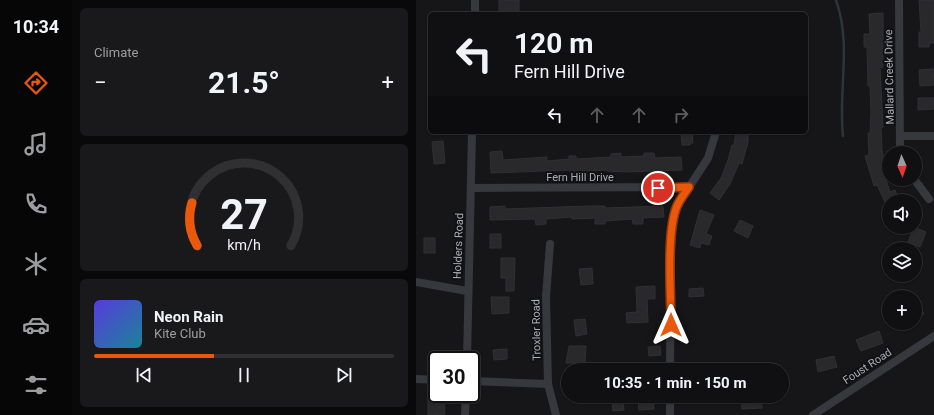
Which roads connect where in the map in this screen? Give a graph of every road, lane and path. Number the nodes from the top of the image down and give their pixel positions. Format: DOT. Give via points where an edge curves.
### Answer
graph roads {
  1 [pos="475,0"];
  2 [pos="899,0"];
  3 [pos="475,12"];
  4 [pos="472,134"];
  5 [pos="715,134"];
  6 [pos="901,136"];
  7 [pos="934,136"];
  8 [pos="900,146"];
  9 [pos="919,186"];
  10 [pos="689,187"];
  11 [pos="471,188"];
  12 [pos="929,199"];
  13 [pos="550,244"];
  14 [pos="416,282"];
  15 [pos="467,291"];
  16 [pos="934,336"];
  17 [pos="466,351"];
  18 [pos="670,363"];
  19 [pos="416,378"];
  20 [pos="428,379"];
  21 [pos="480,381"];
  22 [pos="548,384"];
  23 [pos="466,403"];
  24 [pos="670,403"];
  25 [pos="465,415"];
  26 [pos="556,415"];
  27 [pos="670,415"];
  28 [pos="813,415"];
  1 -- 3 [label="street"];
  2 -- 6 [label="street, Mallard Creek Drive"];
  4 -- 11 [label="street, Holders Road"];
  5 -- 10 [label="street" via="708,158"];
  6 -- 7 [label="street"];
  6 -- 8 [label="street, Mallard Creek Drive"];
  9 -- 12 [label="street"];
  10 -- 11 [label="street, Fern Hill Drive"];
  10 -- 18 [label="street" via="677,206 673,223"];
  11 -- 15 [label="street, Holders Road"];
  13 -- 22 [label="street, Troxler Road" via="546,297"];
  14 -- 15 [label="street"];
  15 -- 17 [label="street, Holders Road"];
  16 -- 28 [label="street, Foust Road"];
  19 -- 20 [label="street"];
  21 -- 22 [label="street"];
  22 -- 26 [label="street, Troxler Road"];
  23 -- 25 [label="street"];
  24 -- 27 [label="street"];
}
